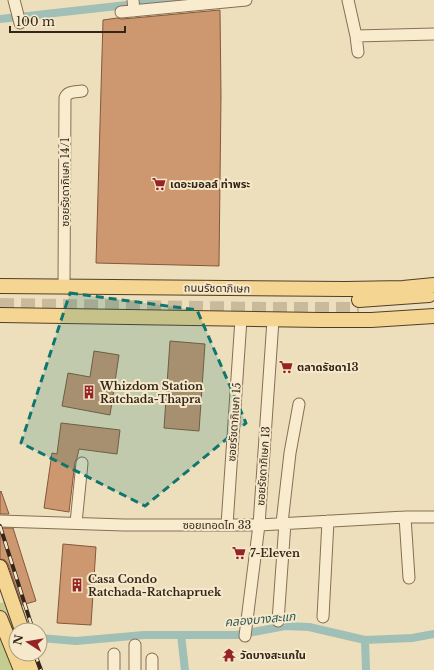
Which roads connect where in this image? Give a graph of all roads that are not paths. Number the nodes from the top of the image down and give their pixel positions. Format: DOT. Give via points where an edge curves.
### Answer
graph roads {
  1 [pos="246,0"];
  2 [pos="348,0"];
  3 [pos="225,1"];
  4 [pos="15,2"];
  5 [pos="133,6"];
  6 [pos="121,12"];
  7 [pos="20,22"];
  8 [pos="434,34"];
  9 [pos="356,36"];
  10 [pos="358,52"];
  11 [pos="82,91"];
  12 [pos="434,285"];
  13 [pos="0,286"];
  14 [pos="64,287"];
  15 [pos="434,295"];
  16 [pos="434,304"];
  17 [pos="0,315"];
  18 [pos="434,316"];
  19 [pos="241,319"];
  20 [pos="273,320"];
  21 [pos="298,404"];
  22 [pos="82,463"];
  23 [pos="405,517"];
  24 [pos="434,517"];
  25 [pos="0,521"];
  26 [pos="328,521"];
  27 [pos="76,523"];
  28 [pos="283,523"];
  29 [pos="259,524"];
  30 [pos="227,525"];
  31 [pos="0,567"];
  32 [pos="409,578"];
  33 [pos="0,584"];
  34 [pos="323,617"];
  35 [pos="0,618"];
  36 [pos="278,621"];
  37 [pos="17,622"];
  38 [pos="17,622"];
  39 [pos="245,636"];
  40 [pos="135,645"];
  41 [pos="114,654"];
  42 [pos="21,670"];
  43 [pos="114,670"];
  44 [pos="135,670"];
  1 -- 3 [label="street"];
  2 -- 9 [label="street"];
  3 -- 5 [label="street"];
  4 -- 7 [label="street"];
  5 -- 6 [label="street"];
  8 -- 9 [label="street"];
  9 -- 10 [label="street"];
  11 -- 14 [label="street, ซอยรัชดาภิเษก 14/1" via="68,93 65,98"];
  12 -- 14 [label="main road, ถนนรัชดาภิเษก" via="345,289"];
  13 -- 14 [label="main road, ถนนรัชดาภิเษก"];
  15 -- 16 [label="main road" via="359,305"];
  17 -- 19 [label="main road"];
  18 -- 20 [label="main road" via="371,320"];
  19 -- 20 [label="main road"];
  19 -- 30 [label="street, ซอยรัชดาภิเษก 15"];
  20 -- 29 [label="street, ซอยรัชดาภิเษก 13"];
  21 -- 28 [label="street"];
  22 -- 27 [label="street"];
  23 -- 24 [label="street, ซอยเทอดไท 33"];
  23 -- 26 [label="street, ซอยเทอดไท 33"];
  23 -- 32 [label="street"];
  25 -- 27 [label="street, ซอยเทอดไท 33"];
  26 -- 28 [label="street, ซอยเทอดไท 33"];
  26 -- 34 [label="street"];
  27 -- 30 [label="street, ซอยเทอดไท 33"];
  28 -- 29 [label="street, ซอยเทอดไท 33"];
  28 -- 36 [label="street"];
  29 -- 30 [label="street, ซอยเทอดไท 33"];
  29 -- 39 [label="street, ซอยรัชดาภิเษก 13"];
  31 -- 37 [label="main road"];
  33 -- 38 [label="main road"];
  35 -- 42 [label="main road"];
  40 -- 44 [label="street"];
  41 -- 43 [label="street"];
}
